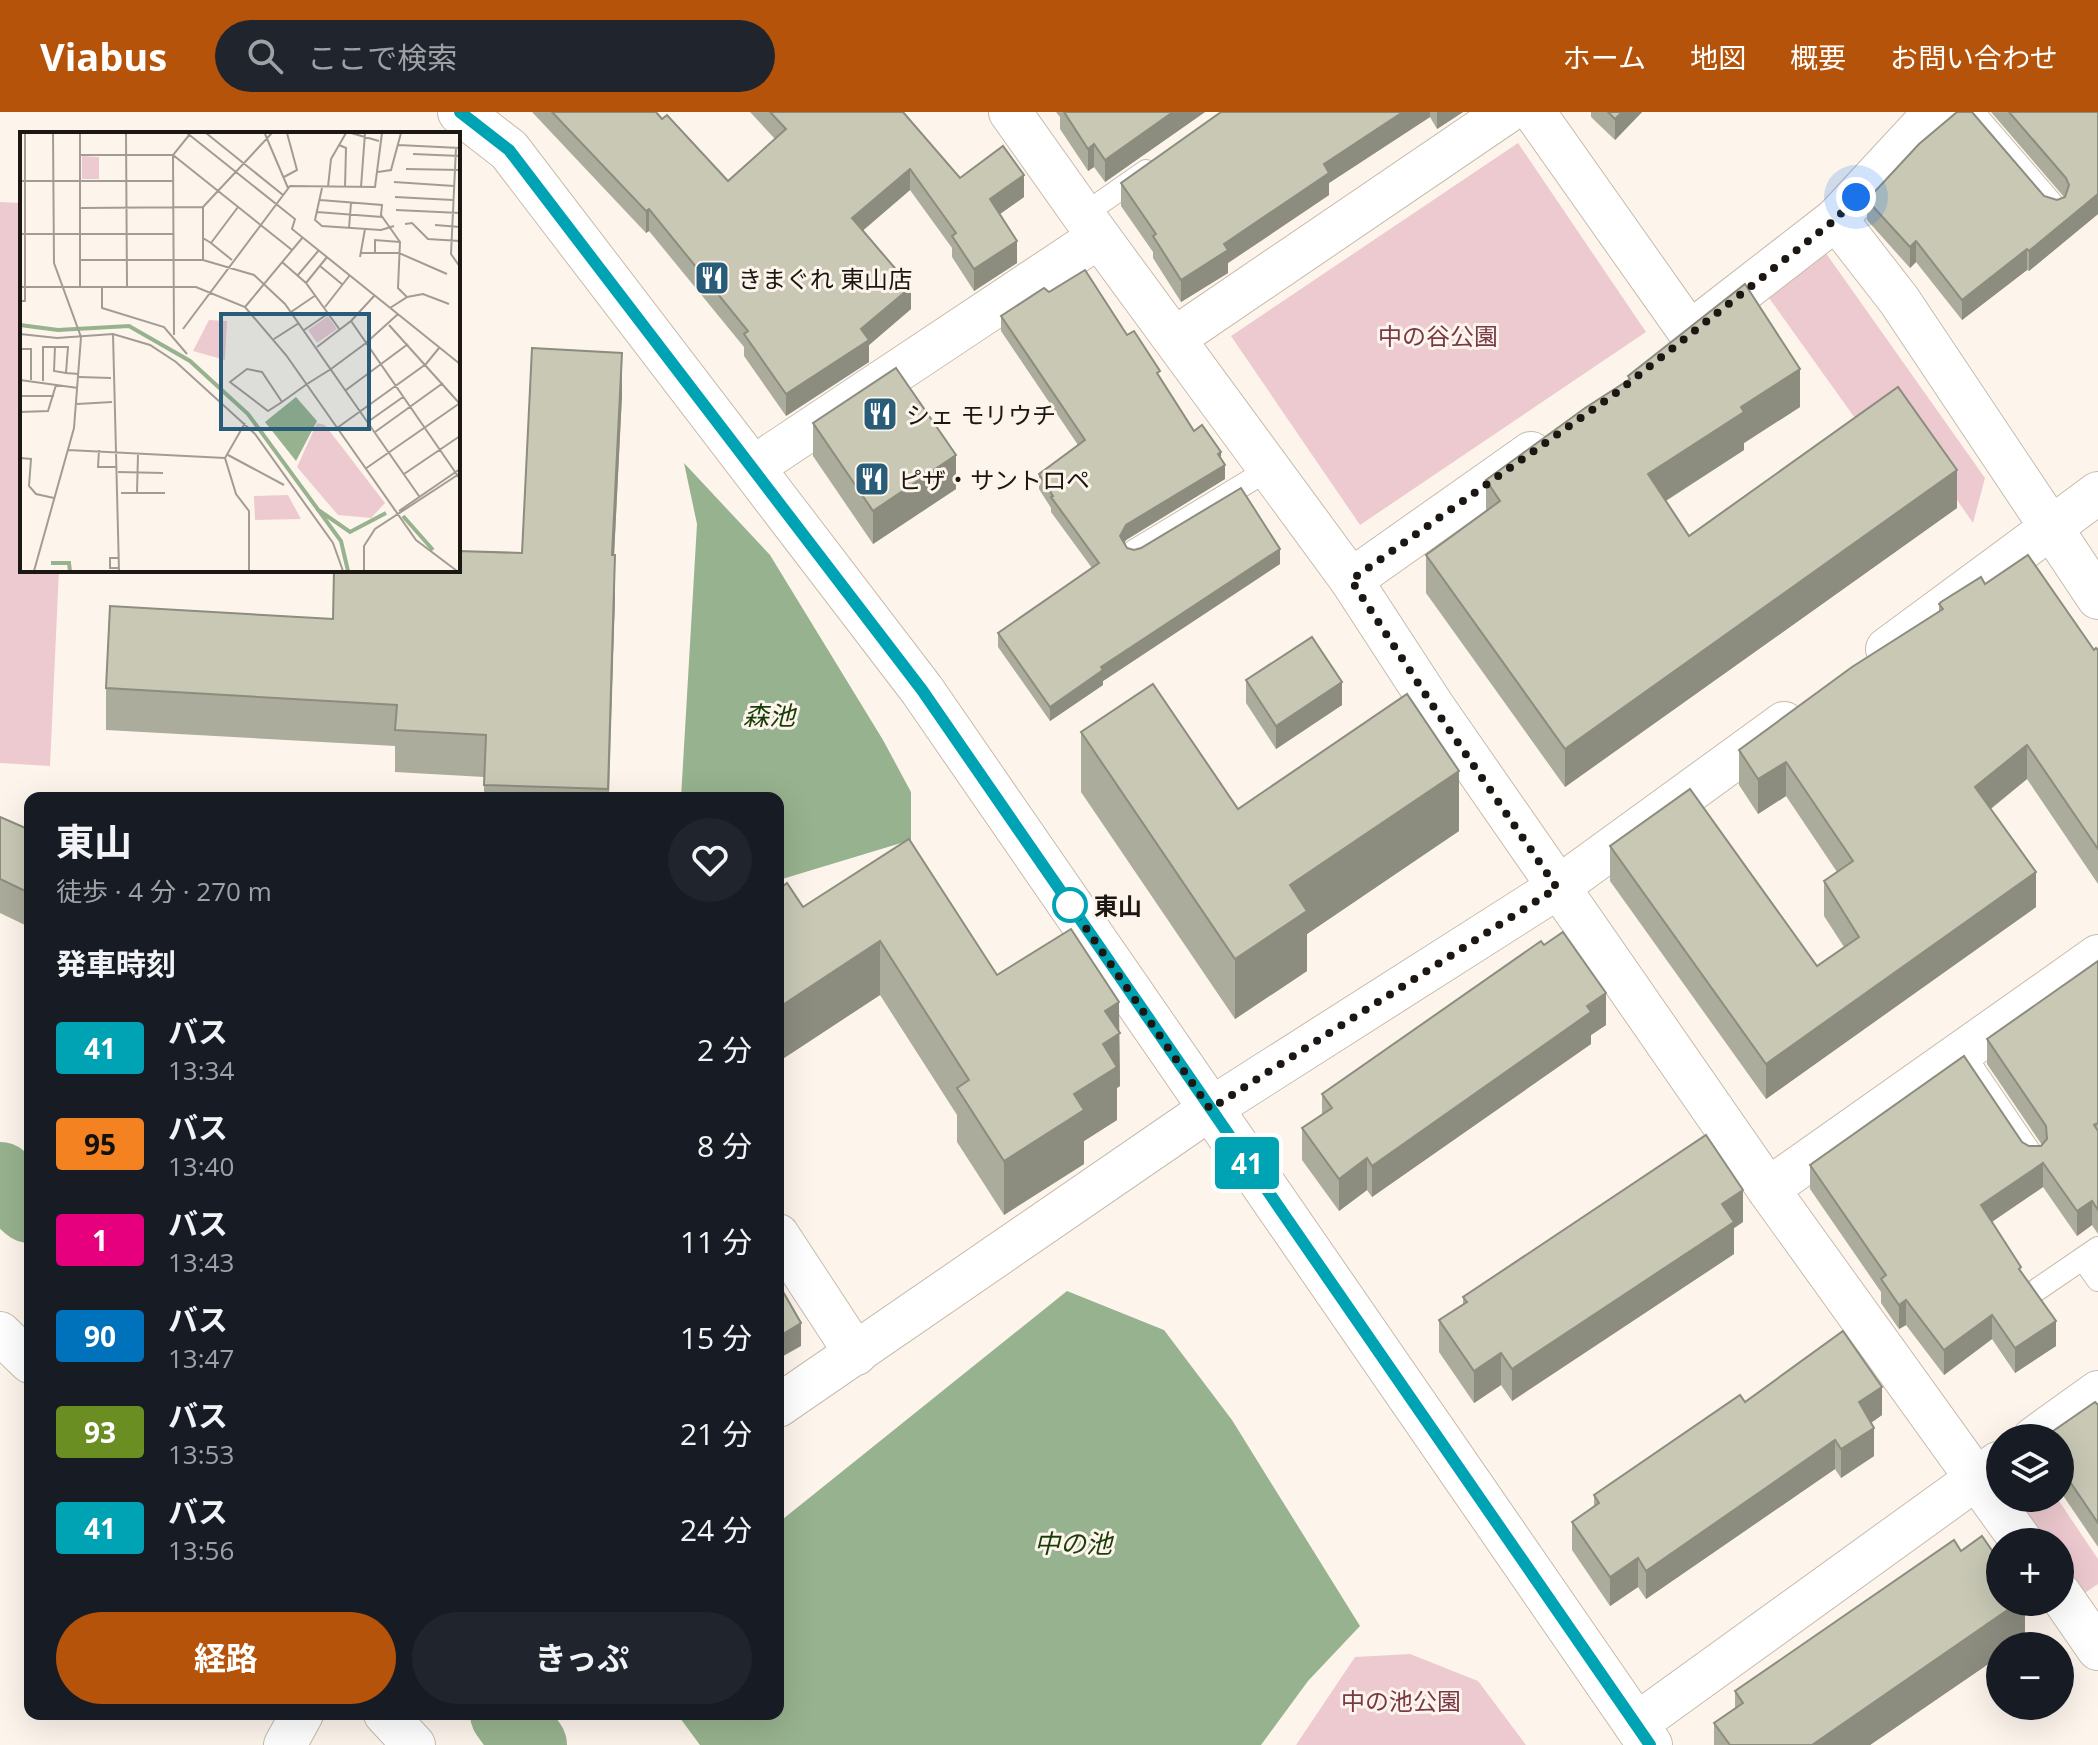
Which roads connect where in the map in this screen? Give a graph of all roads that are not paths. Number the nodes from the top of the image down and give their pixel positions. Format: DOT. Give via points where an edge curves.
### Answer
graph roads {
  1 [pos="460,112"];
  2 [pos="1010,112"];
  3 [pos="1507,112"];
  4 [pos="1534,112"];
  5 [pos="1935,112"];
  6 [pos="1973,112"];
  7 [pos="1158,162"];
  8 [pos="2055,207"];
  9 [pos="1836,219"];
  10 [pos="1091,226"];
  11 [pos="1175,338"];
  12 [pos="1565,429"];
  13 [pos="752,468"];
  14 [pos="1271,468"];
  15 [pos="2098,493"];
  16 [pos="2051,529"];
  17 [pos="1134,551"];
  18 [pos="1351,580"];
  19 [pos="2098,598"];
  20 [pos="1861,667"];
  21 [pos="1811,704"];
  22 [pos="1557,888"];
  23 [pos="2098,956"];
  24 [pos="1962,1052"];
  25 [pos="1210,1109"];
  26 [pos="2034,1158"];
  27 [pos="1768,1189"];
  28 [pos="784,1244"];
  29 [pos="2091,1254"];
  30 [pos="2098,1280"];
  31 [pos="2038,1289"];
  32 [pos="0,1333"];
  33 [pos="856,1354"];
  34 [pos="24,1356"];
  35 [pos="2098,1392"];
  36 [pos="784,1402"];
  37 [pos="2053,1424"];
  38 [pos="1986,1468"];
  39 [pos="1986,1473"];
  40 [pos="2074,1611"];
  41 [pos="2095,1636"];
  42 [pos="299,1720"];
  43 [pos="391,1720"];
  44 [pos="1642,1735"];
  45 [pos="285,1745"];
  46 [pos="414,1745"];
  1 -- 13 [label="street" via="509,150"];
  2 -- 10 [label="street"];
  3 -- 11 [label="street"];
  4 -- 9 [label="street" via="1677,343"];
  5 -- 9 [label="street"];
  6 -- 8 [label="lane"];
  7 -- 10 [label="lane"];
  9 -- 16 [label="street" via="1899,300"];
  10 -- 11 [label="street"];
  10 -- 13 [label="street"];
  11 -- 14 [label="street"];
  12 -- 18 [label="street"];
  13 -- 25 [label="street" via="922,690"];
  14 -- 17 [label="lane"];
  14 -- 18 [label="street"];
  15 -- 16 [label="street"];
  16 -- 19 [label="street"];
  16 -- 20 [label="street"];
  18 -- 22 [label="street"];
  21 -- 22 [label="street"];
  22 -- 25 [label="street"];
  22 -- 27 [label="street"];
  23 -- 24 [label="street"];
  24 -- 26 [label="lane"];
  24 -- 27 [label="street"];
  25 -- 33 [label="street"];
  25 -- 44 [label="street"];
  27 -- 38 [label="street"];
  28 -- 33 [label="street"];
  29 -- 30 [label="lane"];
  29 -- 31 [label="lane"];
  32 -- 34 [label="street"];
  33 -- 36 [label="street"];
  35 -- 37 [label="street"];
  39 -- 44 [label="street"];
  40 -- 41 [label="street"];
  42 -- 45 [label="street"];
  43 -- 46 [label="street"];
}
